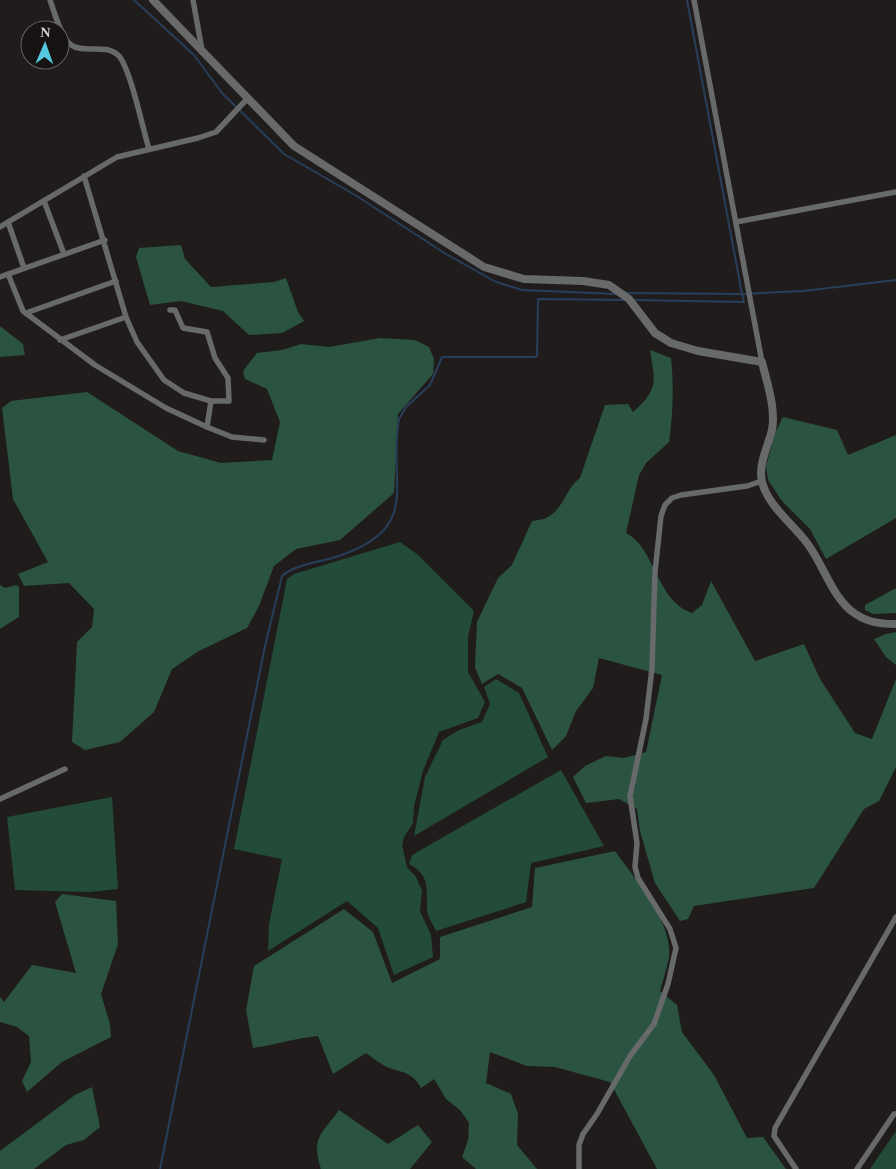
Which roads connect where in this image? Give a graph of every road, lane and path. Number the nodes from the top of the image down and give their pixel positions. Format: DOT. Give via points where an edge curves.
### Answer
graph roads {
  1 [pos="50,0"];
  2 [pos="153,0"];
  3 [pos="193,0"];
  4 [pos="694,0"];
  5 [pos="202,52"];
  6 [pos="247,98"];
  7 [pos="149,149"];
  8 [pos="84,176"];
  9 [pos="896,192"];
  10 [pos="44,201"];
  11 [pos="8,222"];
  12 [pos="736,222"];
  13 [pos="0,227"];
  14 [pos="105,240"];
  15 [pos="64,254"];
  16 [pos="24,268"];
  17 [pos="8,274"];
  18 [pos="0,277"];
  19 [pos="116,281"];
  20 [pos="170,310"];
  21 [pos="26,313"];
  22 [pos="126,317"];
  23 [pos="60,340"];
  24 [pos="762,362"];
  25 [pos="211,401"];
  26 [pos="229,401"];
  27 [pos="236,401"];
  28 [pos="207,427"];
  29 [pos="264,440"];
  30 [pos="762,482"];
  31 [pos="896,624"];
  32 [pos="65,769"];
  33 [pos="0,799"];
  34 [pos="896,917"];
  35 [pos="896,1114"];
  36 [pos="579,1169"];
  37 [pos="796,1169"];
  38 [pos="857,1169"];
  1 -- 7 [label="street" via="71,45 102,48 118,55 129,73"];
  2 -- 5 [label="street"];
  3 -- 5 [label="street"];
  4 -- 12 [label="street"];
  5 -- 6 [label="street"];
  6 -- 7 [label="street" via="216,132"];
  6 -- 24 [label="street" via="294,146 484,267 524,279 609,285 629,299 655,333 671,343"];
  7 -- 8 [label="street" via="117,157"];
  8 -- 10 [label="street"];
  8 -- 14 [label="street"];
  9 -- 12 [label="street"];
  10 -- 11 [label="street"];
  10 -- 15 [label="street"];
  11 -- 13 [label="street"];
  11 -- 16 [label="street"];
  12 -- 24 [label="street"];
  14 -- 15 [label="street"];
  14 -- 19 [label="street"];
  15 -- 16 [label="street"];
  16 -- 17 [label="street"];
  17 -- 18 [label="street"];
  17 -- 21 [label="street" via="20,308"];
  19 -- 21 [label="street"];
  19 -- 22 [label="street"];
  20 -- 26 [label="street" via="175,310 183,328 208,334 215,358 228,378"];
  21 -- 23 [label="street"];
  22 -- 23 [label="street"];
  22 -- 25 [label="street" via="137,342 164,380 184,393"];
  23 -- 28 [label="street" via="133,389"];
  24 -- 30 [label="street" via="772,408 772,428 761,467"];
  25 -- 26 [label="street"];
  25 -- 28 [label="street"];
  26 -- 27 [label="street"];
  28 -- 29 [label="street" via="232,437"];
  30 -- 31 [label="street" via="775,506 808,544 843,602 864,620"];
  30 -- 36 [label="street" via="672,498 661,516 654,572 652,668 646,719 630,796 638,878 670,929 676,948 654,1024 630,1056 598,1114 583,1134 579,1145"];
  32 -- 33 [label="street"];
  34 -- 37 [label="street" via="775,1128 774,1136"];
  35 -- 38 [label="street"];
}
